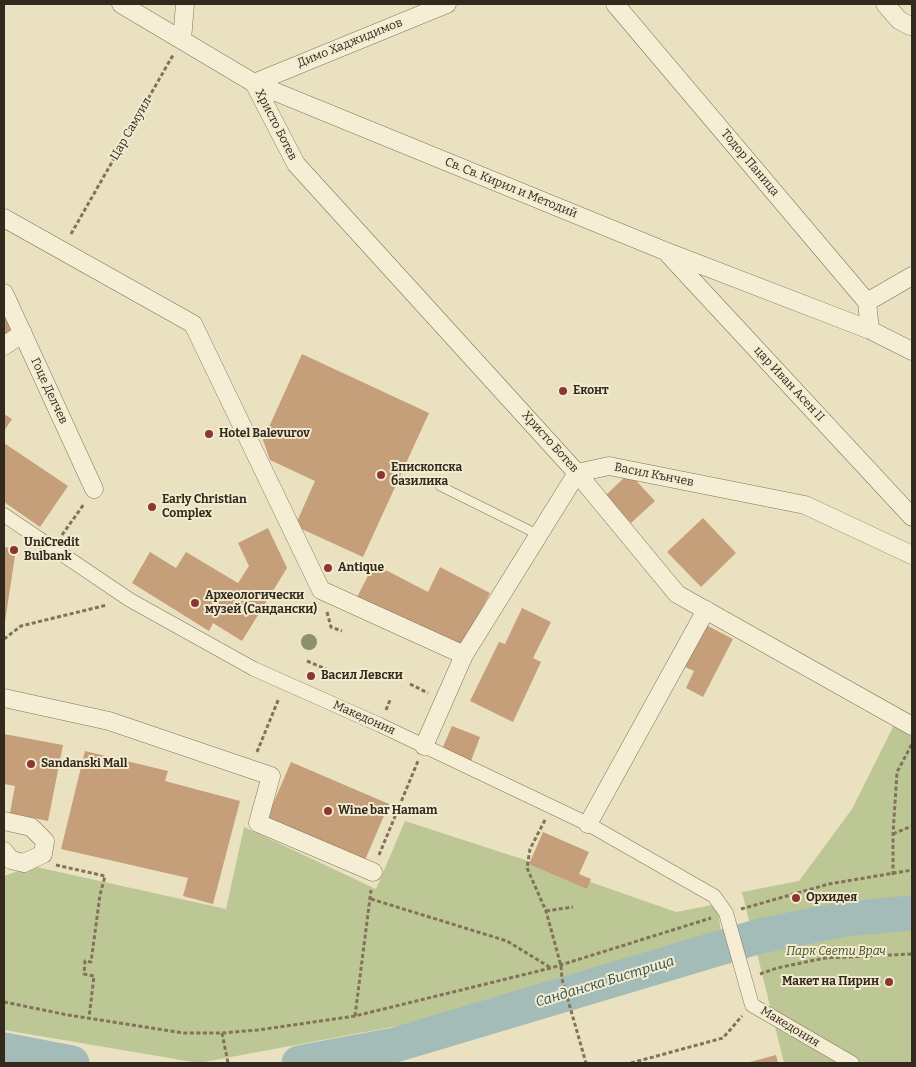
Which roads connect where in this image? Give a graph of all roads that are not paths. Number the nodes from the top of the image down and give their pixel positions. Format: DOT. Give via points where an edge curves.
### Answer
graph roads {
  1 [pos="121,4"];
  2 [pos="185,4"];
  3 [pos="447,4"];
  4 [pos="615,4"];
  5 [pos="885,4"];
  6 [pos="912,26"];
  7 [pos="182,40"];
  8 [pos="254,83"];
  9 [pos="4,218"];
  10 [pos="665,251"];
  11 [pos="912,276"];
  12 [pos="4,292"];
  13 [pos="867,302"];
  14 [pos="870,330"];
  15 [pos="23,333"];
  16 [pos="4,346"];
  17 [pos="912,351"];
  18 [pos="577,473"];
  19 [pos="440,486"];
  20 [pos="94,489"];
  21 [pos="4,515"];
  22 [pos="912,517"];
  23 [pos="539,535"];
  24 [pos="912,555"];
  25 [pos="706,610"];
  26 [pos="464,655"];
  27 [pos="4,698"];
  28 [pos="912,726"];
  29 [pos="424,746"];
  30 [pos="4,821"];
  31 [pos="588,824"];
  32 [pos="4,852"];
  33 [pos="372,872"];
  34 [pos="852,1063"];
  1 -- 7 [label="street, Св. Св. Кирил и Методий"];
  2 -- 7 [label="street"];
  3 -- 8 [label="street, Димо Хаджидимов"];
  4 -- 13 [label="street, Тодор Паница"];
  5 -- 6 [label="street" via="899,20"];
  7 -- 8 [label="street, Св. Св. Кирил и Методий"];
  8 -- 10 [label="street, Св. Св. Кирил и Методий"];
  8 -- 18 [label="street, Христо Ботев" via="296,164"];
  9 -- 26 [label="street" via="193,324 321,590"];
  10 -- 14 [label="street, Св. Св. Кирил и Методий"];
  10 -- 22 [label="street, цар Иван Асен II"];
  11 -- 13 [label="street"];
  12 -- 15 [label="street, Гоце Делчев"];
  13 -- 14 [label="street"];
  14 -- 17 [label="street, Св. Св. Кирил и Методий"];
  15 -- 16 [label="street"];
  15 -- 20 [label="street, Гоце Делчев"];
  18 -- 23 [label="street"];
  18 -- 24 [label="street, Васил Кънчев" via="609,466 805,505"];
  18 -- 25 [label="street, Христо Ботев" via="677,594"];
  19 -- 23 [label="lane"];
  21 -- 29 [label="street, Македония" via="130,600 254,669"];
  23 -- 26 [label="street"];
  25 -- 28 [label="street, Христо Ботев"];
  25 -- 31 [label="street"];
  26 -- 29 [label="street"];
  27 -- 33 [label="street" via="109,721 271,776 258,823"];
  29 -- 31 [label="street, Македония"];
  30 -- 32 [label="street" via="31,826 45,841 43,854 24,863 11,860"];
  31 -- 34 [label="street, Македония" via="714,896 726,913 752,1005"];
}
